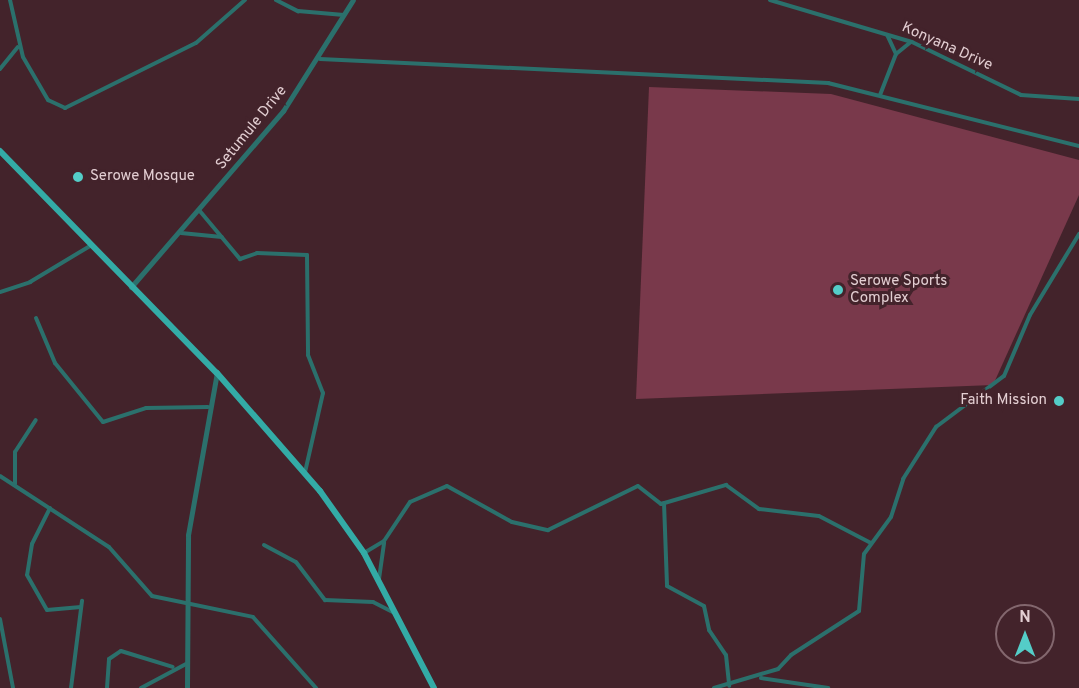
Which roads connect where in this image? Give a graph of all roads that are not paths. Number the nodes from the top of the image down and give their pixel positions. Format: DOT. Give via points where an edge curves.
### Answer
graph roads {
  1 [pos="10,0"];
  2 [pos="245,0"];
  3 [pos="268,0"];
  4 [pos="355,0"];
  5 [pos="770,0"];
  6 [pos="276,2"];
  7 [pos="345,15"];
  8 [pos="887,34"];
  9 [pos="912,42"];
  10 [pos="18,46"];
  11 [pos="896,54"];
  12 [pos="320,59"];
  13 [pos="0,69"];
  14 [pos="880,95"];
  15 [pos="1079,99"];
  16 [pos="1079,146"];
  17 [pos="0,151"];
  18 [pos="199,210"];
  19 [pos="181,233"];
  20 [pos="1079,234"];
  21 [pos="222,237"];
  22 [pos="90,246"];
  23 [pos="131,287"];
  24 [pos="0,292"];
  25 [pos="36,318"];
  26 [pos="217,373"];
  27 [pos="208,407"];
  28 [pos="36,420"];
  29 [pos="304,473"];
  30 [pos="0,477"];
  31 [pos="15,484"];
  32 [pos="664,503"];
  33 [pos="50,508"];
  34 [pos="384,540"];
  35 [pos="871,543"];
  36 [pos="264,545"];
  37 [pos="364,553"];
  38 [pos="379,580"];
  39 [pos="82,601"];
  40 [pos="184,604"];
  41 [pos="81,607"];
  42 [pos="394,612"];
  43 [pos="0,619"];
  44 [pos="186,664"];
  45 [pos="173,667"];
  46 [pos="760,678"];
  47 [pos="802,681"];
  48 [pos="729,686"];
  49 [pos="14,688"];
  50 [pos="71,688"];
  51 [pos="107,688"];
  52 [pos="141,688"];
  53 [pos="187,688"];
  54 [pos="316,688"];
  55 [pos="434,688"];
  56 [pos="714,688"];
  57 [pos="803,688"];
  58 [pos="828,688"];
  1 -- 10 [label="street"];
  2 -- 10 [label="street" via="196,43 131,72 69,108 48,100"];
  3 -- 6 [label="street"];
  4 -- 7 [label="street, Setumule Drive"];
  5 -- 8 [label="street, Konyana Drive"];
  6 -- 7 [label="street" via="305,12"];
  7 -- 12 [label="street, Setumule Drive"];
  8 -- 9 [label="street, Konyana Drive"];
  8 -- 11 [label="street"];
  9 -- 11 [label="street"];
  9 -- 15 [label="street, Konyana Drive" via="1021,95"];
  10 -- 13 [label="street"];
  11 -- 14 [label="street"];
  12 -- 14 [label="street" via="815,81"];
  12 -- 18 [label="street, Setumule Drive"];
  14 -- 16 [label="street"];
  17 -- 22 [label="main road"];
  18 -- 19 [label="street, Setumule Drive"];
  18 -- 21 [label="street"];
  19 -- 21 [label="street"];
  19 -- 23 [label="street, Setumule Drive"];
  20 -- 35 [label="street" via="1030,315 1004,376 936,427 900,484 891,517"];
  21 -- 29 [label="street" via="240,259 257,253 308,255 308,355 323,393"];
  22 -- 23 [label="main road"];
  22 -- 24 [label="street" via="41,276"];
  23 -- 26 [label="main road"];
  25 -- 27 [label="street" via="55,363 103,422 146,408"];
  26 -- 27 [label="street"];
  26 -- 29 [label="main road"];
  27 -- 40 [label="street" via="191,508"];
  28 -- 31 [label="street" via="15,452"];
  29 -- 37 [label="main road"];
  30 -- 31 [label="street"];
  31 -- 33 [label="street"];
  32 -- 34 [label="street" via="638,486 548,530 512,522 440,486 398,513"];
  32 -- 35 [label="street" via="726,485 759,509 819,516"];
  32 -- 48 [label="street" via="667,586 704,606 709,630 726,655"];
  33 -- 40 [label="street" via="115,552 146,591"];
  33 -- 41 [label="street" via="32,544 27,575 48,609"];
  34 -- 37 [label="street"];
  34 -- 38 [label="street"];
  35 -- 46 [label="street" via="861,565 859,611"];
  36 -- 42 [label="street" via="296,562 325,600 373,602"];
  37 -- 38 [label="main road"];
  38 -- 42 [label="main road"];
  39 -- 41 [label="street"];
  40 -- 44 [label="street"];
  40 -- 54 [label="street" via="233,609 254,617"];
  41 -- 50 [label="street"];
  42 -- 55 [label="main road"];
  43 -- 49 [label="street"];
  44 -- 45 [label="street"];
  44 -- 53 [label="street"];
  45 -- 51 [label="street" via="121,651 109,659"];
  45 -- 52 [label="street"];
  46 -- 47 [label="street"];
  46 -- 48 [label="street"];
  47 -- 57 [label="street"];
  47 -- 58 [label="street"];
  48 -- 56 [label="street"];
}
